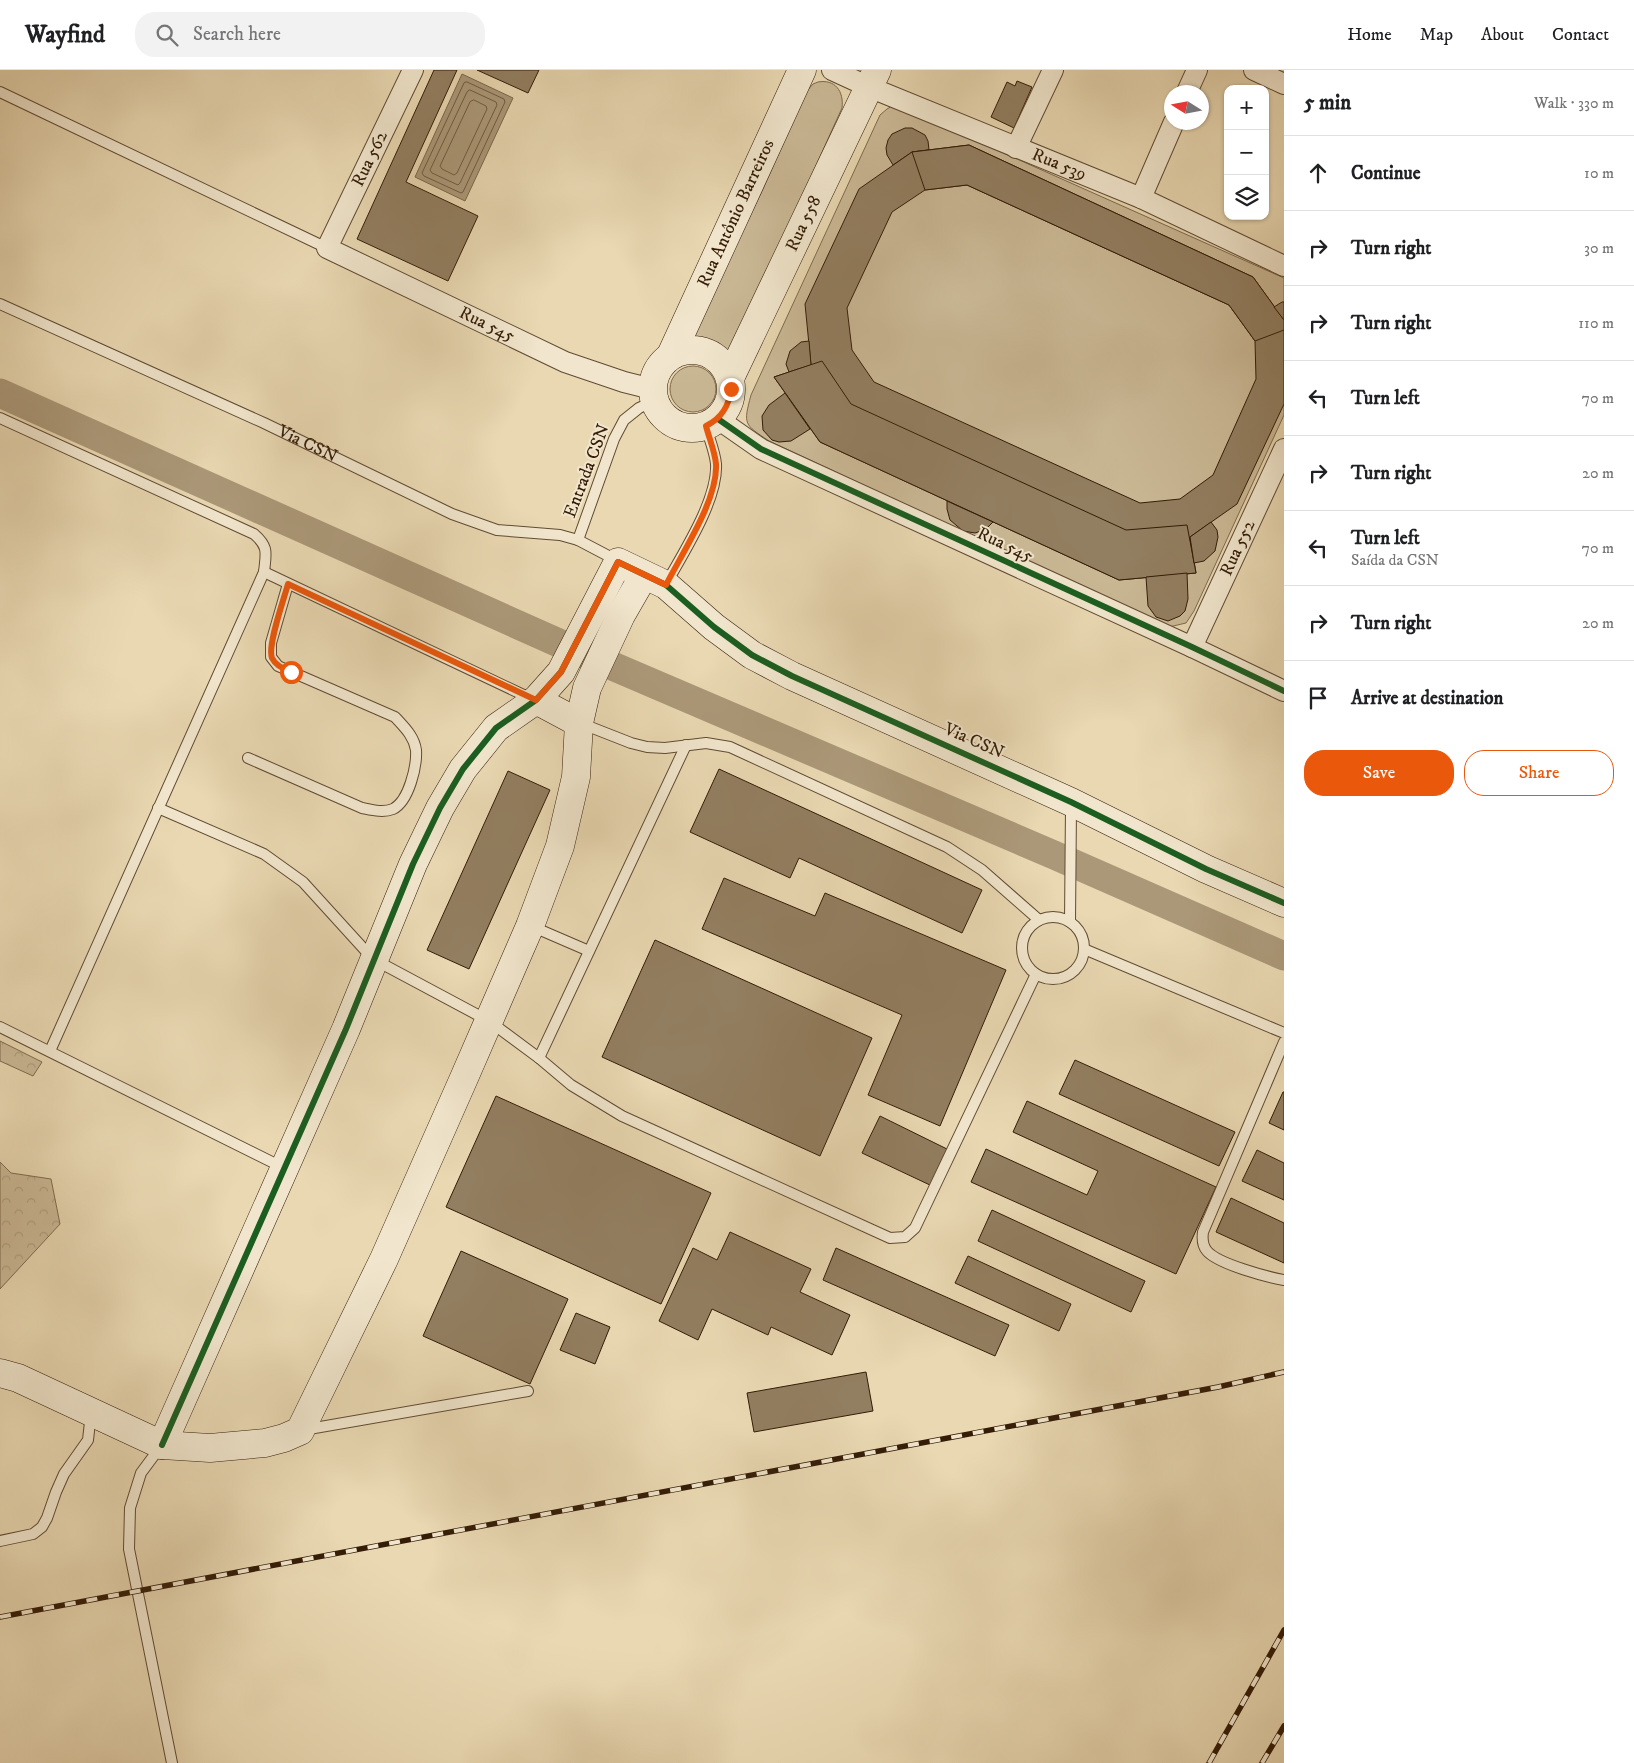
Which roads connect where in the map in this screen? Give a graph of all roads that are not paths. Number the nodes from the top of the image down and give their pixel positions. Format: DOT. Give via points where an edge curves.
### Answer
graph roads {
  1 [pos="413,70"];
  2 [pos="802,70"];
  3 [pos="1053,70"];
  4 [pos="1197,70"];
  5 [pos="1254,70"];
  6 [pos="853,75"];
  7 [pos="1284,84"];
  8 [pos="1190,85"];
  9 [pos="0,92"];
  10 [pos="1171,130"];
  11 [pos="1016,148"];
  12 [pos="1141,198"];
  13 [pos="327,248"];
  14 [pos="1284,266"];
  15 [pos="0,304"];
  16 [pos="671,355"];
  17 [pos="730,378"];
  18 [pos="653,395"];
  19 [pos="0,418"];
  20 [pos="712,423"];
  21 [pos="1284,449"];
  22 [pos="578,540"];
  23 [pos="618,562"];
  24 [pos="264,572"];
  25 [pos="655,580"];
  26 [pos="288,584"];
  27 [pos="1192,647"];
  28 [pos="1284,691"];
  29 [pos="536,700"];
  30 [pos="579,723"];
  31 [pos="686,745"];
  32 [pos="248,758"];
  33 [pos="158,808"];
  34 [pos="1071,813"];
  35 [pos="1284,903"];
  36 [pos="1039,920"];
  37 [pos="1070,922"];
  38 [pos="530,926"];
  39 [pos="1084,949"];
  40 [pos="589,951"];
  41 [pos="373,959"];
  42 [pos="1036,974"];
  43 [pos="489,1022"];
  44 [pos="0,1027"];
  45 [pos="1284,1034"];
  46 [pos="1284,1042"];
  47 [pos="50,1051"];
  48 [pos="539,1058"];
  49 [pos="285,1168"];
  50 [pos="1284,1280"];
  51 [pos="0,1373"];
  52 [pos="528,1392"];
  53 [pos="91,1412"];
  54 [pos="300,1431"];
  55 [pos="162,1445"];
  56 [pos="0,1540"];
  57 [pos="172,1763"];
  1 -- 13 [label="street, Rua 562"];
  2 -- 16 [label="street, Rua Antônio Barreiros"];
  3 -- 11 [label="street"];
  4 -- 8 [label="street"];
  5 -- 7 [label="street"];
  6 -- 11 [label="street, Rua 539"];
  6 -- 17 [label="street, Rua 558"];
  9 -- 13 [label="lane"];
  10 -- 12 [label="street"];
  11 -- 12 [label="street, Rua 539"];
  12 -- 14 [label="street, Rua 539"];
  13 -- 18 [label="street, Rua 545" via="565,362"];
  15 -- 22 [label="lane, Via CSN" via="264,423 452,514 497,530"];
  16 -- 17 [label="street" via="694,349 706,352 725,367"];
  16 -- 18 [label="street" via="654,376"];
  17 -- 20 [label="street" via="730,400 726,410"];
  18 -- 20 [label="street" via="660,412 669,422 693,429"];
  18 -- 22 [label="lane, Entrada CSN" via="624,420 614,439"];
  19 -- 24 [label="lane" via="254,534 263,542 266,553"];
  20 -- 25 [label="lane" via="716,464 713,489 705,510"];
  20 -- 27 [label="street, Rua 545" via="760,449"];
  21 -- 27 [label="street, Rua 552"];
  22 -- 23 [label="lane, Via CSN"];
  23 -- 25 [label="street, Via CSN"];
  23 -- 29 [label="street" via="561,672"];
  24 -- 26 [label="lane"];
  24 -- 33 [label="lane"];
  25 -- 30 [label="street" via="622,615 587,688"];
  25 -- 34 [label="street, Via CSN" via="752,655"];
  26 -- 29 [label="lane"];
  26 -- 32 [label="lane" via="271,643 271,657 278,666 395,718 409,732 416,749 413,776 405,797 393,809 379,811 362,808"];
  27 -- 28 [label="street, Rua 545"];
  29 -- 30 [label="street"];
  29 -- 41 [label="street" via="496,728 463,768 440,808"];
  30 -- 31 [label="lane" via="631,744 665,748"];
  30 -- 38 [label="street" via="576,776 560,846"];
  31 -- 36 [label="lane" via="706,743 730,747 946,847 982,870"];
  31 -- 40 [label="lane"];
  33 -- 41 [label="lane" via="264,854 303,882"];
  33 -- 47 [label="lane"];
  34 -- 35 [label="street, Via CSN"];
  34 -- 37 [label="lane"];
  36 -- 37 [label="lane" via="1060,917"];
  36 -- 42 [label="lane" via="1024,936 1022,946 1028,966"];
  37 -- 39 [label="lane" via="1078,929"];
  38 -- 40 [label="lane"];
  38 -- 43 [label="street"];
  39 -- 42 [label="lane" via="1081,960 1067,975 1051,978"];
  39 -- 45 [label="lane"];
  40 -- 48 [label="lane"];
  41 -- 43 [label="lane"];
  41 -- 49 [label="street"];
  42 -- 48 [label="lane" via="915,1228 905,1237 890,1238 622,1116 571,1085"];
  43 -- 48 [label="lane"];
  43 -- 54 [label="street" via="384,1259"];
  44 -- 47 [label="lane"];
  46 -- 50 [label="lane" via="1203,1232 1202,1242 1206,1251 1214,1256 1259,1276"];
  47 -- 49 [label="lane"];
  49 -- 55 [label="street"];
  51 -- 53 [label="street"];
  52 -- 54 [label="lane"];
  53 -- 55 [label="street"];
  53 -- 56 [label="lane" via="88,1440 64,1474 42,1527 33,1534"];
  54 -- 55 [label="street" via="265,1443 210,1448"];
  55 -- 57 [label="lane" via="141,1473 130,1508 129,1549"];
}
